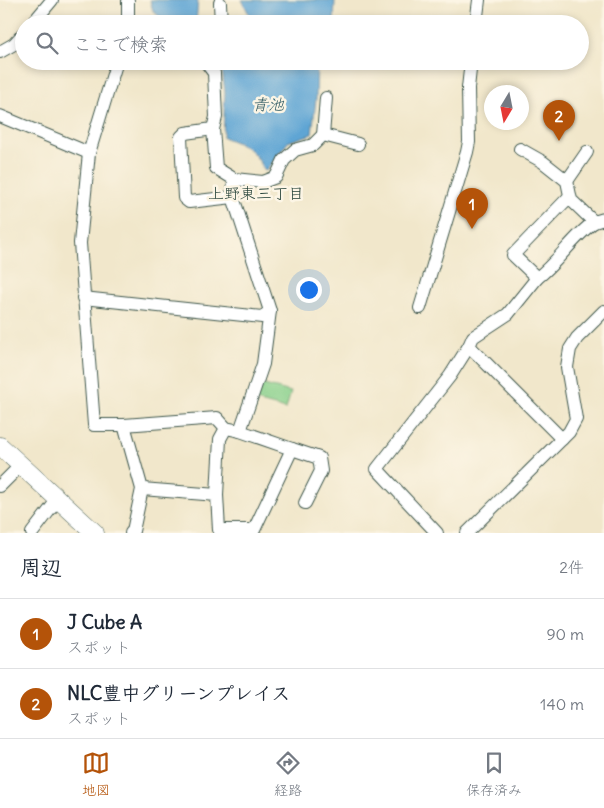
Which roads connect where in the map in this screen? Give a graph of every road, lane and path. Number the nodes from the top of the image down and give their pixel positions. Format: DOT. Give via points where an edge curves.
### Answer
graph roads {
  1 [pos="128,0"];
  2 [pos="479,0"];
  3 [pos="50,1"];
  4 [pos="220,2"];
  5 [pos="39,15"];
  6 [pos="128,15"];
  7 [pos="221,15"];
  8 [pos="477,15"];
  9 [pos="15,43"];
  10 [pos="0,52"];
  11 [pos="114,70"];
  12 [pos="212,70"];
  13 [pos="470,70"];
  14 [pos="326,98"];
  15 [pos="0,116"];
  16 [pos="214,129"];
  17 [pos="323,135"];
  18 [pos="358,144"];
  19 [pos="520,150"];
  20 [pos="587,152"];
  21 [pos="89,153"];
  22 [pos="234,179"];
  23 [pos="567,181"];
  24 [pos="570,196"];
  25 [pos="233,197"];
  26 [pos="599,221"];
  27 [pos="537,278"];
  28 [pos="83,298"];
  29 [pos="420,308"];
  30 [pos="270,311"];
  31 [pos="604,311"];
  32 [pos="469,346"];
  33 [pos="124,425"];
  34 [pos="226,428"];
  35 [pos="240,431"];
  36 [pos="562,439"];
  37 [pos="0,446"];
  38 [pos="292,449"];
  39 [pos="21,465"];
  40 [pos="0,486"];
  41 [pos="142,489"];
  42 [pos="217,495"];
  43 [pos="58,499"];
  44 [pos="304,503"];
  45 [pos="32,533"];
  46 [pos="95,533"];
  47 [pos="131,533"];
  48 [pos="437,533"];
  49 [pos="467,533"];
  1 -- 6 [label="street"];
  2 -- 8 [label="street"];
  3 -- 5 [label="street"];
  4 -- 7 [label="street"];
  9 -- 10 [label="street"];
  11 -- 21 [label="street"];
  12 -- 16 [label="street"];
  13 -- 29 [label="street" via="467,152"];
  14 -- 17 [label="street"];
  15 -- 21 [label="street"];
  16 -- 22 [label="street" via="216,168"];
  16 -- 25 [label="street" via="185,133 181,137 184,198 189,202"];
  17 -- 18 [label="street"];
  17 -- 22 [label="street" via="313,145 295,150 284,160 276,177 263,182"];
  19 -- 23 [label="street" via="543,162"];
  20 -- 23 [label="street"];
  21 -- 28 [label="street" via="80,243"];
  22 -- 25 [label="street"];
  23 -- 24 [label="street"];
  24 -- 26 [label="street"];
  24 -- 27 [label="street" via="513,255"];
  25 -- 30 [label="street"];
  26 -- 27 [label="street" via="580,232"];
  27 -- 32 [label="street" via="508,314 473,337"];
  28 -- 30 [label="street" via="262,317"];
  28 -- 33 [label="street" via="94,425"];
  30 -- 35 [label="street" via="263,364"];
  31 -- 36 [label="street" via="577,338 570,350 566,367 576,419"];
  32 -- 36 [label="street"];
  32 -- 48 [label="street" via="450,376 377,470"];
  33 -- 34 [label="street" via="218,418"];
  33 -- 41 [label="street"];
  34 -- 35 [label="street"];
  34 -- 42 [label="street" via="220,439"];
  35 -- 38 [label="street"];
  36 -- 49 [label="street"];
  37 -- 39 [label="street"];
  38 -- 42 [label="street" via="254,530 219,530"];
  38 -- 44 [label="street" via="320,458 321,471"];
  39 -- 40 [label="street"];
  39 -- 43 [label="street"];
  41 -- 42 [label="street"];
  41 -- 47 [label="street"];
  43 -- 45 [label="street"];
  43 -- 46 [label="street"];
}
